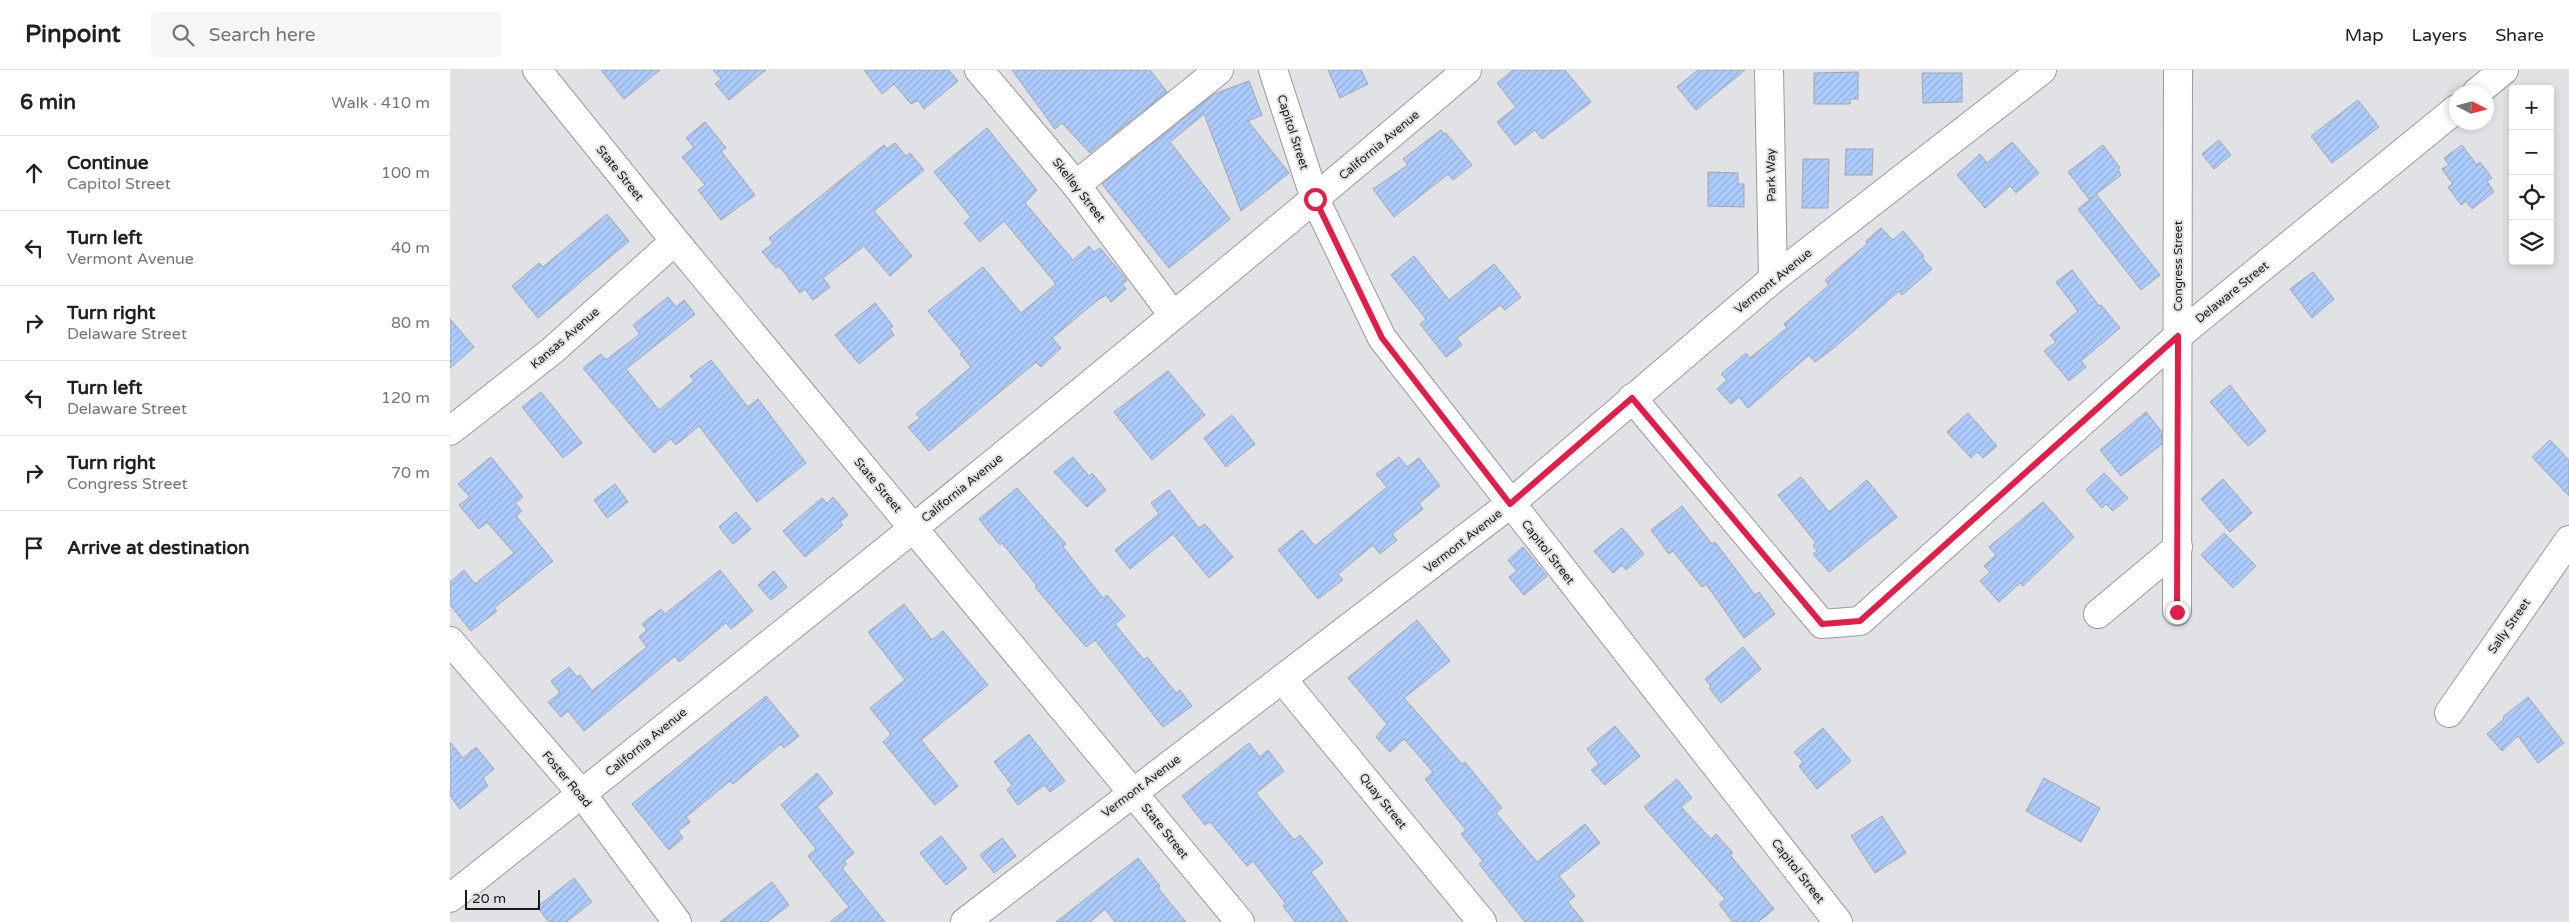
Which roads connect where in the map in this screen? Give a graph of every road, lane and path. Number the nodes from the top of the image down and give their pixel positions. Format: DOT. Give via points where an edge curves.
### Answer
graph roads {
  1 [pos="537,70"];
  2 [pos="979,70"];
  3 [pos="1219,70"];
  4 [pos="1273,70"];
  5 [pos="1467,70"];
  6 [pos="1769,70"];
  7 [pos="2042,70"];
  8 [pos="2178,70"];
  9 [pos="2504,70"];
  10 [pos="2486,85"];
  11 [pos="2449,115"];
  12 [pos="1076,185"];
  13 [pos="1315,199"];
  14 [pos="675,241"];
  15 [pos="1773,279"];
  16 [pos="1173,315"];
  17 [pos="2178,336"];
  18 [pos="1632,398"];
  19 [pos="450,431"];
  20 [pos="1510,504"];
  21 [pos="913,527"];
  22 [pos="2569,540"];
  23 [pos="2178,547"];
  24 [pos="2177,612"];
  25 [pos="2098,614"];
  26 [pos="450,641"];
  27 [pos="1283,680"];
  28 [pos="2449,713"];
  29 [pos="1132,792"];
  30 [pos="582,794"];
  31 [pos="450,898"];
  32 [pos="677,922"];
  33 [pos="965,922"];
  34 [pos="1240,922"];
  35 [pos="1482,922"];
  36 [pos="1838,922"];
  1 -- 14 [label="street, State Street"];
  2 -- 12 [label="street, Skelley Street"];
  3 -- 12 [label="street"];
  4 -- 13 [label="street, Capitol Street"];
  5 -- 13 [label="street, California Avenue"];
  6 -- 15 [label="street, Park Way"];
  7 -- 15 [label="street, Vermont Avenue"];
  8 -- 17 [label="street, Congress Street"];
  9 -- 10 [label="street"];
  11 -- 17 [label="street, Delaware Street"];
  12 -- 16 [label="street, Skelley Street"];
  13 -- 16 [label="street, California Avenue"];
  13 -- 20 [label="street, Capitol Street" via="1382,338"];
  14 -- 19 [label="street, Kansas Avenue" via="553,350"];
  14 -- 21 [label="street, State Street"];
  15 -- 18 [label="street, Vermont Avenue"];
  16 -- 21 [label="street, California Avenue"];
  17 -- 18 [label="street, Delaware Street" via="1860,621 1822,624"];
  17 -- 23 [label="street, Congress Street"];
  18 -- 20 [label="street, Vermont Avenue"];
  20 -- 27 [label="street, Vermont Avenue"];
  20 -- 36 [label="street, Capitol Street"];
  21 -- 29 [label="street, State Street"];
  21 -- 30 [label="street, California Avenue"];
  22 -- 28 [label="street, Sally Street"];
  23 -- 24 [label="street, Congress Street"];
  23 -- 25 [label="street"];
  26 -- 30 [label="street, Foster Road"];
  27 -- 29 [label="street, Vermont Avenue"];
  27 -- 35 [label="street, Quay Street"];
  29 -- 33 [label="street, Vermont Avenue"];
  29 -- 34 [label="street, State Street"];
  30 -- 31 [label="street, California Avenue"];
  30 -- 32 [label="street, Foster Road"];
}
